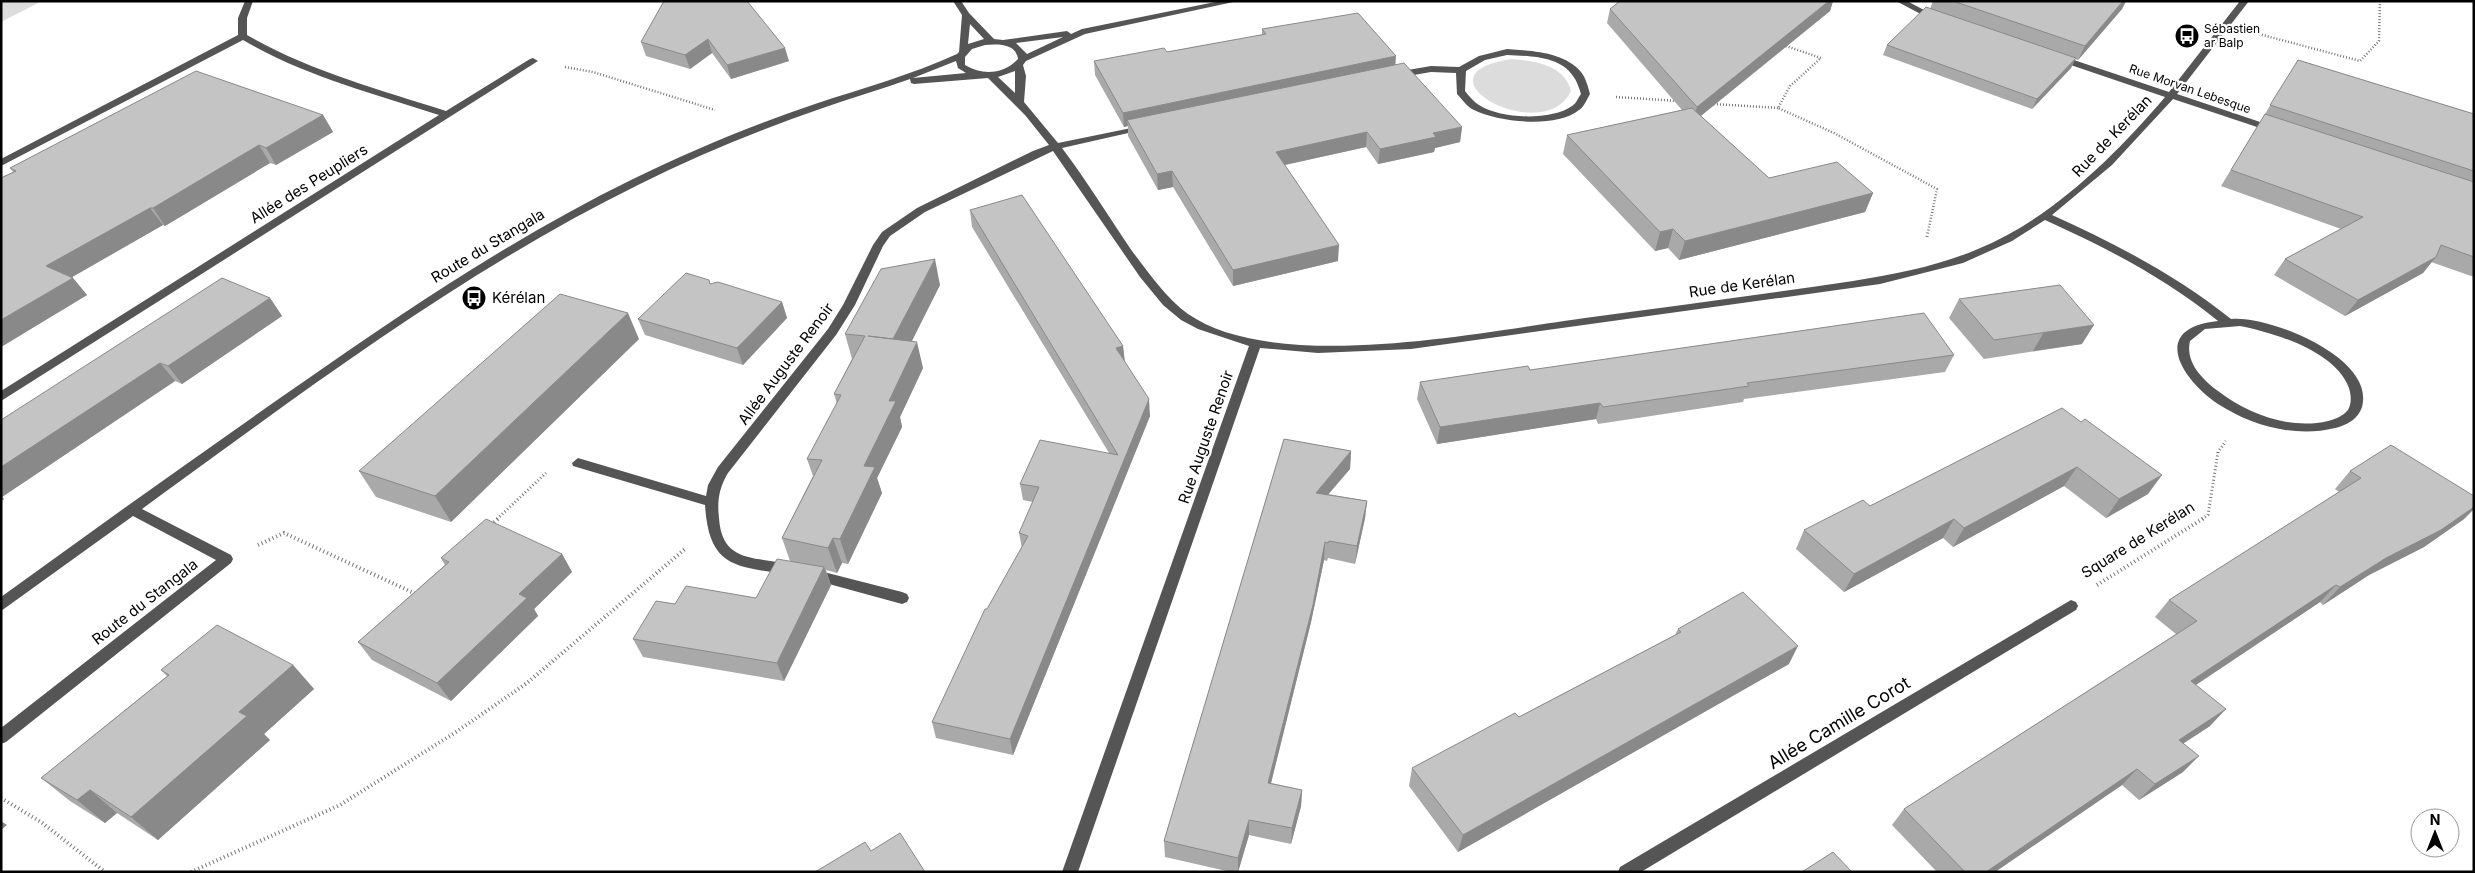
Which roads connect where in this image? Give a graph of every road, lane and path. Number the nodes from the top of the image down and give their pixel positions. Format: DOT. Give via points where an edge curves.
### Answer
graph roads {
  1 [pos="249,1"];
  2 [pos="957,1"];
  3 [pos="1234,1"];
  4 [pos="1900,1"];
  5 [pos="2245,1"];
  6 [pos="2380,1"];
  7 [pos="966,15"];
  8 [pos="1943,20"];
  9 [pos="1082,32"];
  10 [pos="2258,33"];
  11 [pos="243,36"];
  12 [pos="992,42"];
  13 [pos="1003,42"];
  14 [pos="1776,42"];
  15 [pos="961,54"];
  16 [pos="2053,56"];
  17 [pos="533,61"];
  18 [pos="1020,62"];
  19 [pos="1461,70"];
  20 [pos="985,74"];
  21 [pos="1387,76"];
  22 [pos="899,82"];
  23 [pos="1586,94"];
  24 [pos="2172,95"];
  25 [pos="1682,101"];
  26 [pos="1019,102"];
  27 [pos="1711,103"];
  28 [pos="1778,108"];
  29 [pos="447,114"];
  30 [pos="1152,125"];
  31 [pos="752,131"];
  32 [pos="2284,134"];
  33 [pos="1054,147"];
  34 [pos="1,163"];
  35 [pos="2046,216"];
  36 [pos="1919,272"];
  37 [pos="2227,322"];
  38 [pos="1256,344"];
  39 [pos="1,397"];
  40 [pos="2245,413"];
  41 [pos="578,463"];
  42 [pos="711,502"];
  43 [pos="132,509"];
  44 [pos="712,527"];
  45 [pos="487,529"];
  46 [pos="226,559"];
  47 [pos="418,595"];
  48 [pos="902,598"];
  49 [pos="1,605"];
  50 [pos="2071,606"];
  51 [pos="1,737"];
  52 [pos="1,798"];
  53 [pos="105,872"];
  54 [pos="191,872"];
  55 [pos="1070,872"];
  56 [pos="1626,872"];
  1 -- 11 [label="street" via="242,18"];
  2 -- 7 [label="street"];
  3 -- 9 [label="street"];
  4 -- 8 [label="street"];
  5 -- 24 [label="street, Rue de Kerélan"];
  6 -- 10 [label="path" via="2379,41 2360,61"];
  7 -- 12 [label="street"];
  7 -- 15 [label="street"];
  9 -- 13 [label="street"];
  9 -- 18 [label="street"];
  11 -- 29 [label="street" via="279,57 315,71"];
  11 -- 34 [label="street"];
  12 -- 13 [label="street, Route du Stangala"];
  12 -- 15 [label="street, Route du Stangala" via="976,44"];
  13 -- 18 [label="street" via="1019,48 1022,53"];
  14 -- 28 [label="path" via="1821,58 1790,86"];
  15 -- 20 [label="street" via="960,66 972,73"];
  15 -- 22 [label="street, Route du Stangala"];
  16 -- 24 [label="street, Rue Morvan Lebesque"];
  17 -- 29 [label="street, Allée des Peupliers"];
  17 -- 31 [label="path" via="593,72 712,109 734,118"];
  18 -- 20 [label="street, Route du Stangala" via="1001,73"];
  18 -- 26 [label="street"];
  19 -- 21 [label="street" via="1431,69"];
  19 -- 23 [label="street" via="1473,60 1488,55 1526,53 1563,63 1577,73"];
  19 -- 23 [label="street" via="1458,87 1464,96 1474,106 1505,118 1542,120 1559,117 1582,103"];
  20 -- 22 [label="street, Route du Stangala"];
  20 -- 26 [label="street"];
  22 -- 31 [label="street, Route du Stangala" via="825,104"];
  23 -- 25 [label="path"];
  24 -- 32 [label="street, Rue Morvan Lebesque"];
  24 -- 35 [label="street, Rue de Kerélan" via="2107,165"];
  26 -- 33 [label="street"];
  27 -- 28 [label="path"];
  28 -- 36 [label="path" via="1834,133 1937,189"];
  29 -- 39 [label="street, Allée des Peupliers"];
  30 -- 33 [label="street, Allée Auguste Renoir"];
  31 -- 43 [label="street, Route du Stangala" via="578,212 411,312"];
  33 -- 38 [label="street" via="1142,273 1165,300 1184,317 1208,330"];
  33 -- 42 [label="street, Allée Auguste Renoir" via="921,210 886,234 832,332 723,470 714,486"];
  35 -- 36 [label="street, Rue de Kerélan" via="1989,249"];
  35 -- 37 [label="street" via="2096,238 2171,279"];
  36 -- 38 [label="street, Rue de Kerélan" via="1852,285 1450,341 1331,351"];
  37 -- 40 [label="street" via="2202,326 2192,332 2185,339 2183,356 2211,394"];
  37 -- 40 [label="street" via="2260,325 2300,339 2340,366 2350,378 2357,396 2352,415 2328,426 2299,428"];
  38 -- 55 [label="street, Rue Auguste Renoir"];
  40 -- 50 [label="path, Square de Kerélan" via="2218,452 2208,515 2085,593"];
  41 -- 42 [label="street"];
  41 -- 45 [label="path" via="556,463"];
  42 -- 44 [label="street, Allée Auguste Renoir"];
  43 -- 46 [label="street, Route du Stangala"];
  43 -- 49 [label="street, Route du Stangala"];
  44 -- 48 [label="street" via="725,555 736,560 823,576"];
  44 -- 54 [label="path" via="502,702 340,805"];
  46 -- 47 [label="path" via="284,533"];
  46 -- 51 [label="street, Route du Stangala"];
  50 -- 56 [label="street, Allée Camille Corot"];
  52 -- 53 [label="path" via="41,822"];
}
